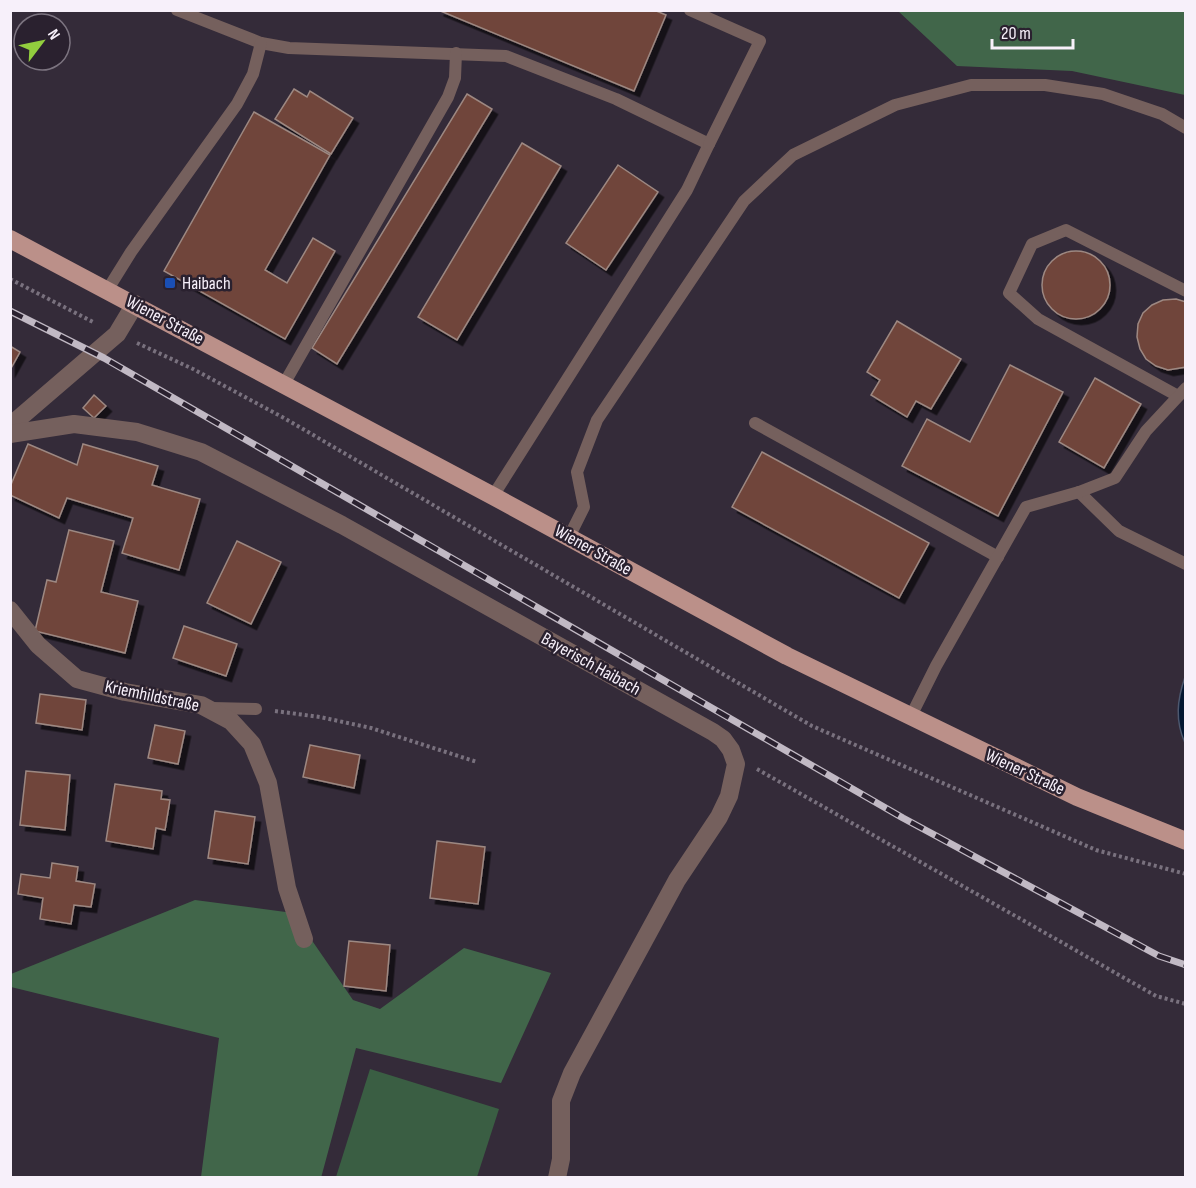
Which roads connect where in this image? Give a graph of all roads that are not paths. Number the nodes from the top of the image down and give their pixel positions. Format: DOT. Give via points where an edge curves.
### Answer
graph roads {
  1 [pos="177,10"];
  2 [pos="690,10"];
  3 [pos="261,43"];
  4 [pos="456,53"];
  5 [pos="1185,128"];
  6 [pos="710,144"];
  7 [pos="10,239"];
  8 [pos="108,289"];
  9 [pos="1185,291"];
  10 [pos="135,304"];
  11 [pos="284,384"];
  12 [pos="1182,392"];
  13 [pos="755,423"];
  14 [pos="10,426"];
  15 [pos="10,435"];
  16 [pos="1079,492"];
  17 [pos="493,496"];
  18 [pos="569,537"];
  19 [pos="998,557"];
  20 [pos="1185,564"];
  21 [pos="10,610"];
  22 [pos="206,708"];
  23 [pos="256,709"];
  24 [pos="910,718"];
  25 [pos="1185,841"];
  26 [pos="304,939"];
  27 [pos="557,1178"];
  1 -- 3 [label="lane"];
  2 -- 6 [label="lane" via="760,41"];
  3 -- 4 [label="lane" via="289,48"];
  3 -- 8 [label="lane" via="253,74 237,104"];
  4 -- 6 [label="lane" via="506,56 616,99"];
  4 -- 11 [label="lane" via="455,78 448,97"];
  5 -- 18 [label="lane" via="1162,114 1103,94 1045,85 971,85 895,105 793,155 744,201 597,420 577,472 584,507"];
  6 -- 17 [label="lane" via="687,190"];
  7 -- 8 [label="main road, Wiener Straße"];
  8 -- 10 [label="main road, Wiener Straße"];
  9 -- 12 [label="lane" via="1066,230 1032,244 1009,293 1038,319"];
  10 -- 11 [label="main road, Wiener Straße"];
  10 -- 14 [label="street" via="117,334"];
  11 -- 17 [label="main road, Wiener Straße"];
  12 -- 16 [label="lane" via="1146,431 1114,478"];
  13 -- 19 [label="lane"];
  15 -- 27 [label="street, Bayerisch Haibach" via="74,424 137,432 201,452 342,525 723,739 736,764 729,796 677,880 572,1072 561,1101 561,1159"];
  16 -- 19 [label="lane" via="1026,507"];
  16 -- 20 [label="lane" via="1119,531"];
  17 -- 18 [label="main road, Wiener Straße"];
  18 -- 24 [label="main road, Wiener Straße" via="786,656"];
  19 -- 24 [label="lane"];
  21 -- 22 [label="street, Kriemhildstraße" via="38,645 77,679"];
  22 -- 23 [label="lane"];
  22 -- 26 [label="street, Kriemhildstraße" via="231,721 252,744 268,783 287,888"];
  24 -- 25 [label="main road, Wiener Straße" via="1077,797"];
}
